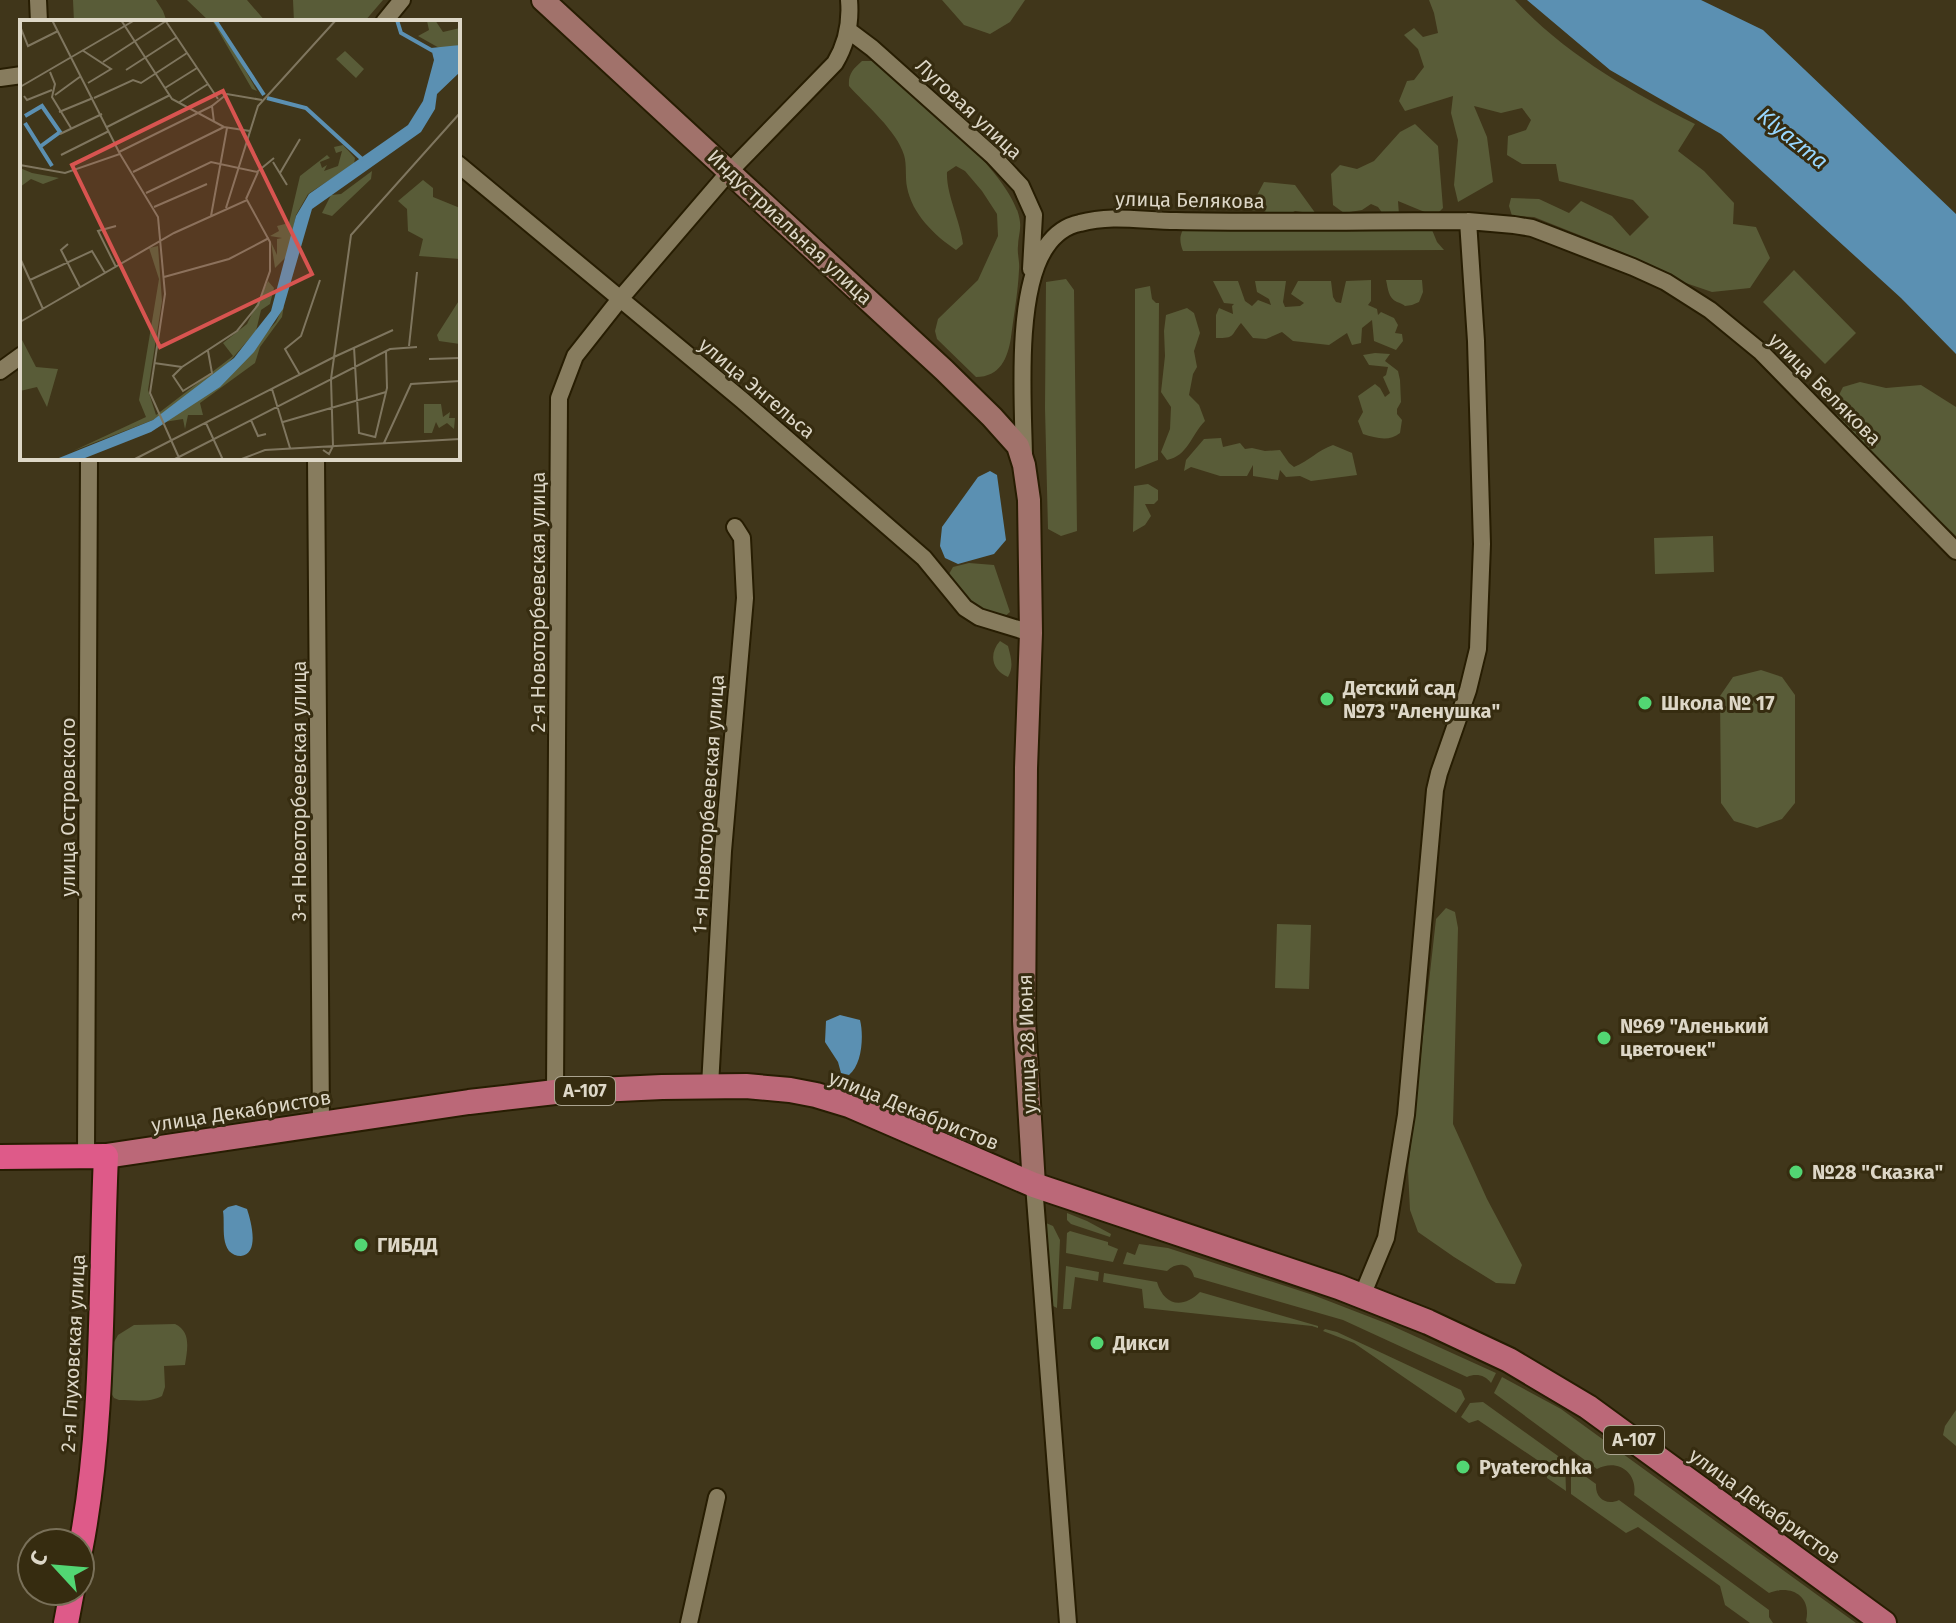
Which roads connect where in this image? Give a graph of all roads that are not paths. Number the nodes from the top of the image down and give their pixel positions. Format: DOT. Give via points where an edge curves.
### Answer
graph roads {
  1 [pos="38,0"];
  2 [pos="402,0"];
  3 [pos="543,0"];
  4 [pos="849,0"];
  5 [pos="39,20"];
  6 [pos="386,20"];
  7 [pos="848,30"];
  8 [pos="20,75"];
  9 [pos="0,78"];
  10 [pos="460,166"];
  11 [pos="729,172"];
  12 [pos="1468,221"];
  13 [pos="1030,283"];
  14 [pos="620,299"];
  15 [pos="20,356"];
  16 [pos="0,371"];
  17 [pos="89,460"];
  18 [pos="316,460"];
  19 [pos="1024,465"];
  20 [pos="735,527"];
  21 [pos="1956,551"];
  22 [pos="1031,633"];
  23 [pos="710,1086"];
  24 [pos="555,1092"];
  25 [pos="321,1123"];
  26 [pos="96,1156"];
  27 [pos="0,1157"];
  28 [pos="1034,1185"];
  29 [pos="1362,1296"];
  30 [pos="717,1497"];
  31 [pos="85,1527"];
  32 [pos="689,1623"];
  33 [pos="1068,1623"];
  34 [pos="1884,1623"];
  1 -- 5 [label="street"];
  2 -- 6 [label="street"];
  3 -- 11 [label="street, Индустриальная улица"];
  4 -- 7 [label="street"];
  7 -- 11 [label="street" via="835,63"];
  7 -- 13 [label="street, Луговая улица" via="1021,186 1034,215"];
  8 -- 9 [label="street"];
  10 -- 14 [label="street, улица Энгельса"];
  11 -- 14 [label="street, 2-я Новоторбеевская улица"];
  11 -- 19 [label="street, Индустриальная улица" via="992,417 1018,446"];
  12 -- 13 [label="street, улица Белякова" via="1090,221 1056,236"];
  12 -- 21 [label="street, улица Белякова" via="1532,228 1606,255 1666,282 1710,310 1760,351"];
  12 -- 29 [label="street" via="1482,544 1478,649 1439,773 1403,1137 1386,1238"];
  13 -- 19 [label="street, улица Белякова"];
  14 -- 22 [label="street, улица Энгельса" via="924,558 965,608"];
  14 -- 24 [label="street, 2-я Новоторбеевская улица" via="575,356 559,398"];
  15 -- 16 [label="street"];
  17 -- 26 [label="street, улица Островского"];
  18 -- 25 [label="street, 3-я Новоторбеевская улица"];
  19 -- 22 [label="street, улица 28 Июня"];
  20 -- 23 [label="street, 1-я Новоторбеевская улица" via="742,538 745,598"];
  22 -- 28 [label="street, улица 28 Июня" via="1024,1021"];
  23 -- 24 [label="main road, улица Декабристов / А-107"];
  23 -- 28 [label="main road, улица Декабристов / А-107" via="778,1088 838,1101"];
  24 -- 25 [label="main road, улица Декабристов / А-107"];
  25 -- 26 [label="main road, улица Декабристов / А-107"];
  26 -- 27 [label="highway, улица Декабристов / А-107"];
  26 -- 31 [label="highway, 2-я Глуховская улица" via="96,1412"];
  28 -- 29 [label="main road, улица Декабристов / А-107"];
  28 -- 33 [label="street, улица 28 Июня"];
  29 -- 34 [label="main road, улица Декабристов / А-107" via="1455,1334 1570,1394"];
  30 -- 32 [label="street"];
}
